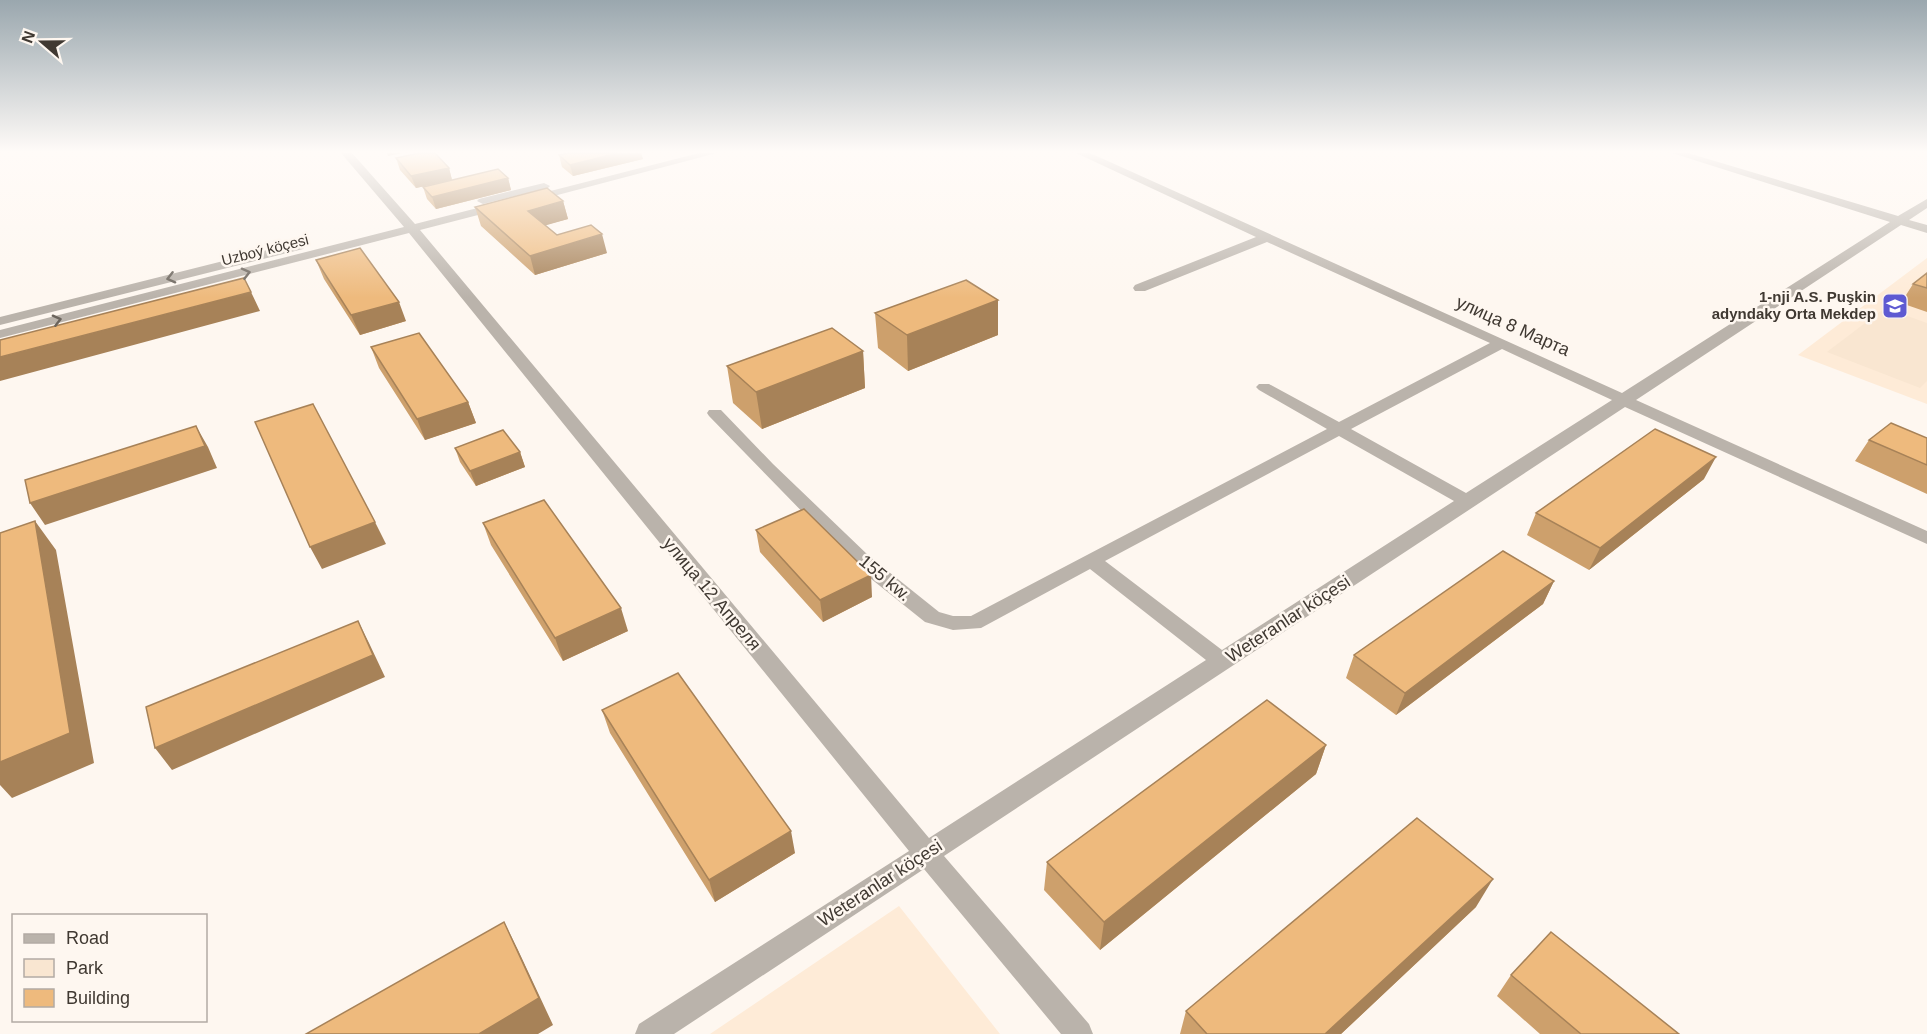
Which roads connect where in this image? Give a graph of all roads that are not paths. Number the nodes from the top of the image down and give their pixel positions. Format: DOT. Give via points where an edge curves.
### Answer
graph roads {
  1 [pos="387,201"];
  2 [pos="496,201"];
  3 [pos="508,201"];
  4 [pos="1188,201"];
  5 [pos="1835,201"];
  6 [pos="1927,203"];
  7 [pos="1899,221"];
  8 [pos="407,225"];
  9 [pos="1927,229"];
  10 [pos="1267,237"];
  11 [pos="1140,288"];
  12 [pos="0,321"];
  13 [pos="0,334"];
  14 [pos="1502,343"];
  15 [pos="1264,387"];
  16 [pos="1623,400"];
  17 [pos="715,413"];
  18 [pos="1338,428"];
  19 [pos="1468,502"];
  20 [pos="1927,538"];
  21 [pos="1091,560"];
  22 [pos="1222,661"];
  23 [pos="926,854"];
  24 [pos="648,1034"];
  25 [pos="1079,1034"];
  1 -- 8 [label="street, улица 12 Апреля"];
  2 -- 8 [label="street, Uzboý köçesi"];
  3 -- 8 [label="street, Uzboý köçesi"];
  4 -- 10 [label="street, улица 8 Марта"];
  5 -- 7 [label="street"];
  6 -- 7 [label="street, Weteranlar köçesi"];
  7 -- 9 [label="street"];
  7 -- 16 [label="street, Weteranlar köçesi"];
  8 -- 12 [label="street, Uzboý köçesi, one-way"];
  13 -- 8 [label="street, Uzboý köçesi, one-way"];
  8 -- 23 [label="street, улица 12 Апреля"];
  10 -- 11 [label="street"];
  10 -- 14 [label="street, улица 8 Марта"];
  14 -- 16 [label="street, улица 8 Марта"];
  14 -- 18 [label="street, 155 kw."];
  15 -- 18 [label="street"];
  16 -- 19 [label="street, Weteranlar köçesi"];
  16 -- 20 [label="street, улица 8 Марта"];
  17 -- 21 [label="street, 155 kw." via="862,561 932,617 974,623"];
  18 -- 19 [label="street"];
  18 -- 21 [label="street, 155 kw."];
  19 -- 22 [label="street, Weteranlar köçesi"];
  21 -- 22 [label="street"];
  22 -- 23 [label="street, Weteranlar köçesi"];
  23 -- 24 [label="street, Weteranlar köçesi"];
  23 -- 25 [label="street, улица 12 Апреля"];
}
